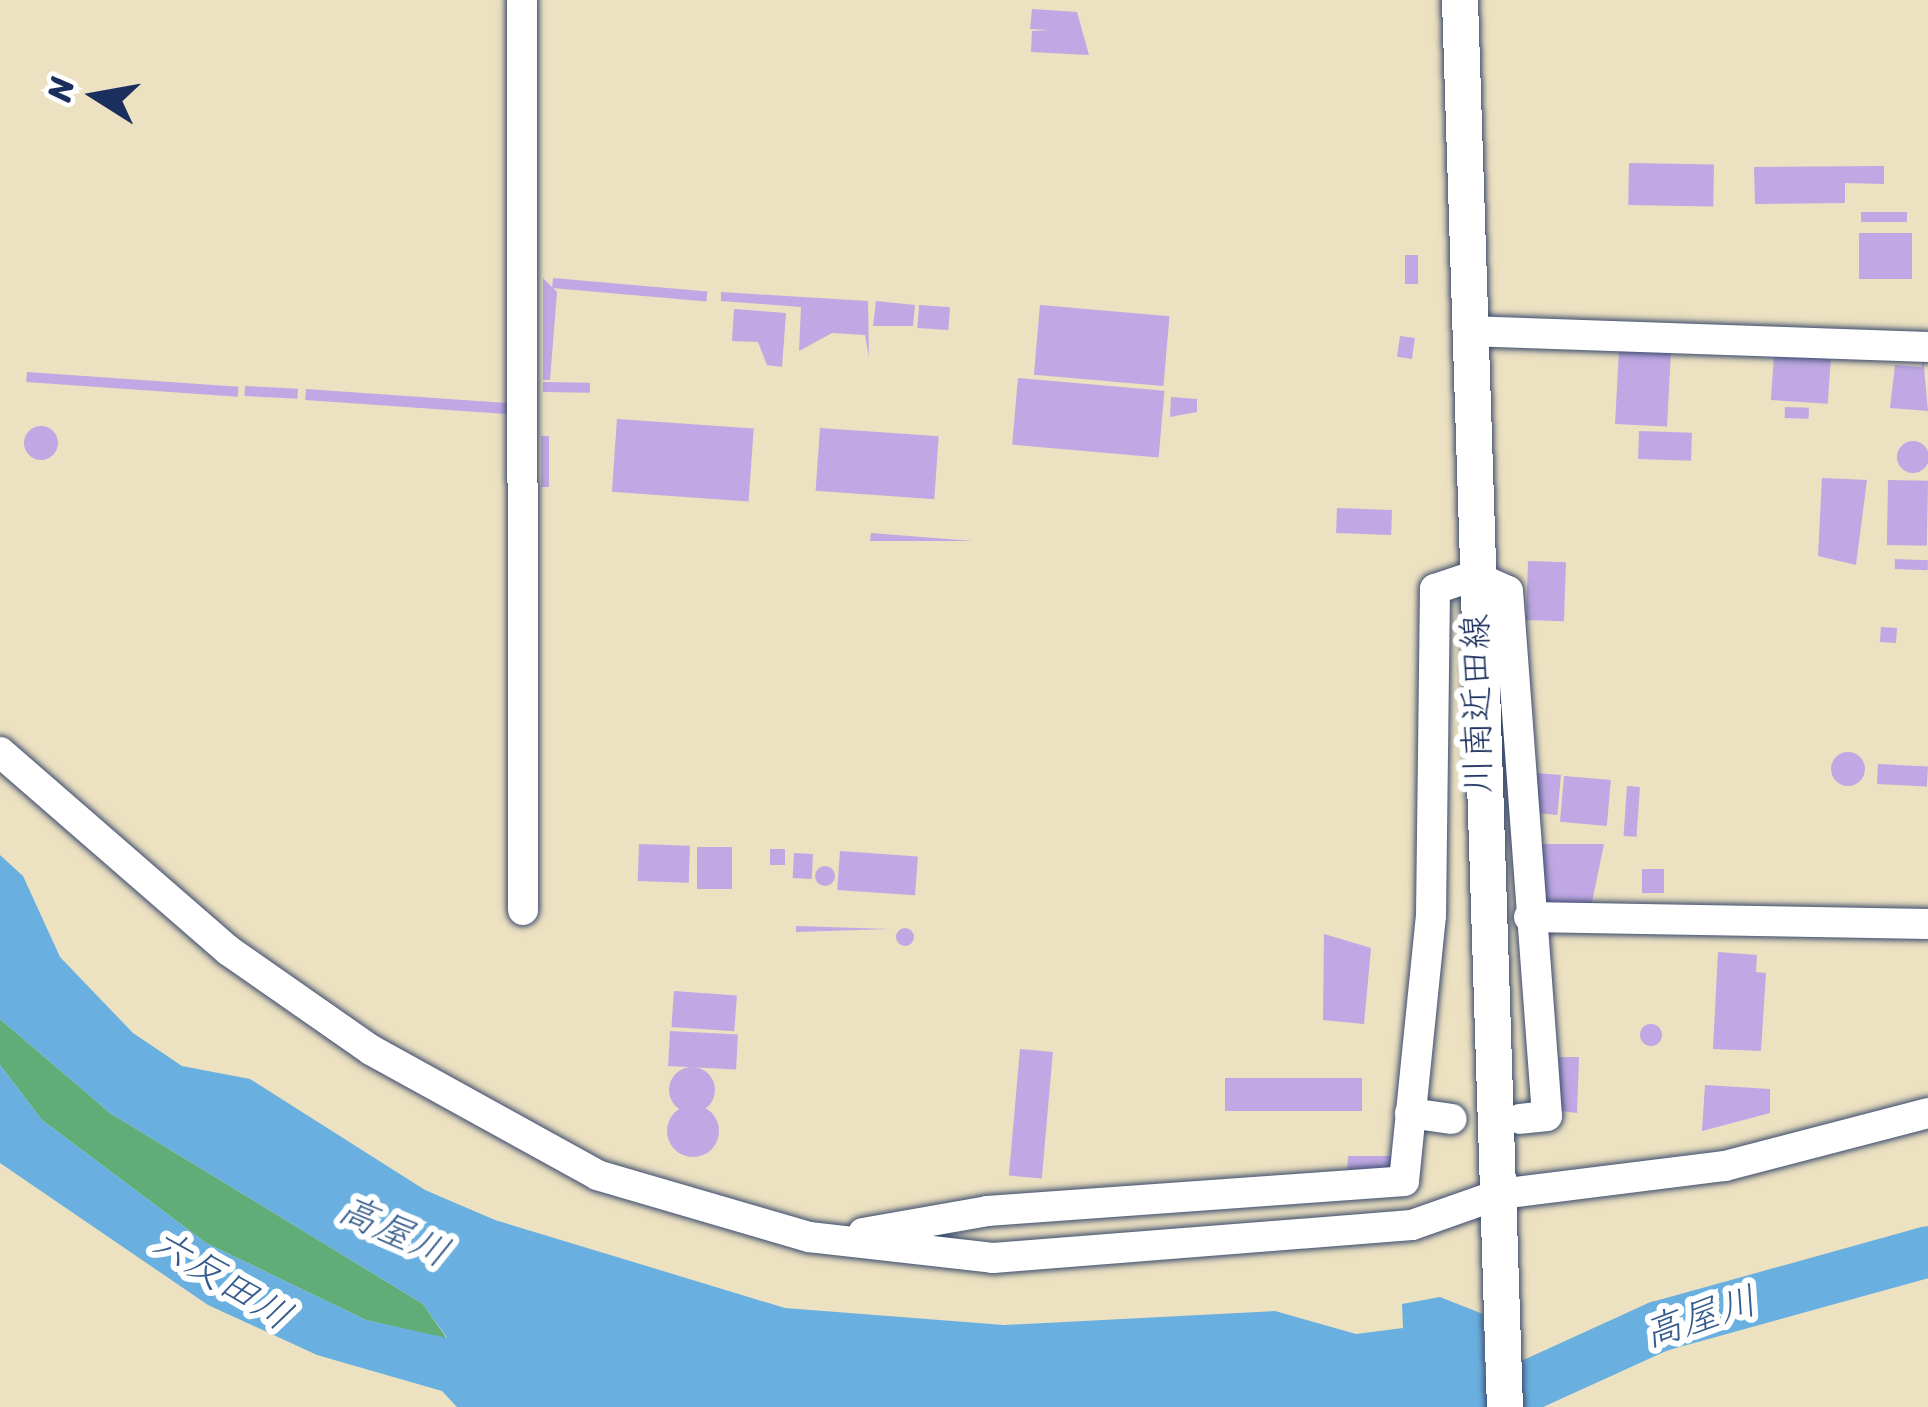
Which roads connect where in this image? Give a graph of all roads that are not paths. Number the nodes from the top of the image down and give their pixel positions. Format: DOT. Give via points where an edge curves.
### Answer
graph roads {
  1 [pos="522,0"];
  2 [pos="1460,0"];
  3 [pos="1468,331"];
  4 [pos="1928,347"];
  5 [pos="1474,576"];
  6 [pos="0,752"];
  7 [pos="524,910"];
  8 [pos="1529,917"];
  9 [pos="1928,924"];
  10 [pos="1410,1112"];
  11 [pos="1928,1113"];
  12 [pos="1452,1119"];
  13 [pos="1520,1119"];
  14 [pos="1500,1211"];
  15 [pos="809,1238"];
  16 [pos="1505,1407"];
  1 -- 7 [label="street"];
  2 -- 3 [label="main road, 川南近田線"];
  3 -- 4 [label="street"];
  3 -- 5 [label="main road, 川南近田線"];
  5 -- 8 [label="street" via="1508,591"];
  5 -- 10 [label="street" via="1435,589 1431,916"];
  5 -- 14 [label="main road, 川南近田線"];
  6 -- 15 [label="street" via="229,951 371,1050 597,1175"];
  8 -- 9 [label="street"];
  8 -- 13 [label="street" via="1547,1116"];
  10 -- 12 [label="street"];
  10 -- 15 [label="street" via="1404,1180 988,1210 868,1233 820,1226"];
  11 -- 14 [label="street"];
  14 -- 15 [label="street" via="1270,1241 993,1258"];
  14 -- 16 [label="main road, 川南近田線"];
}
